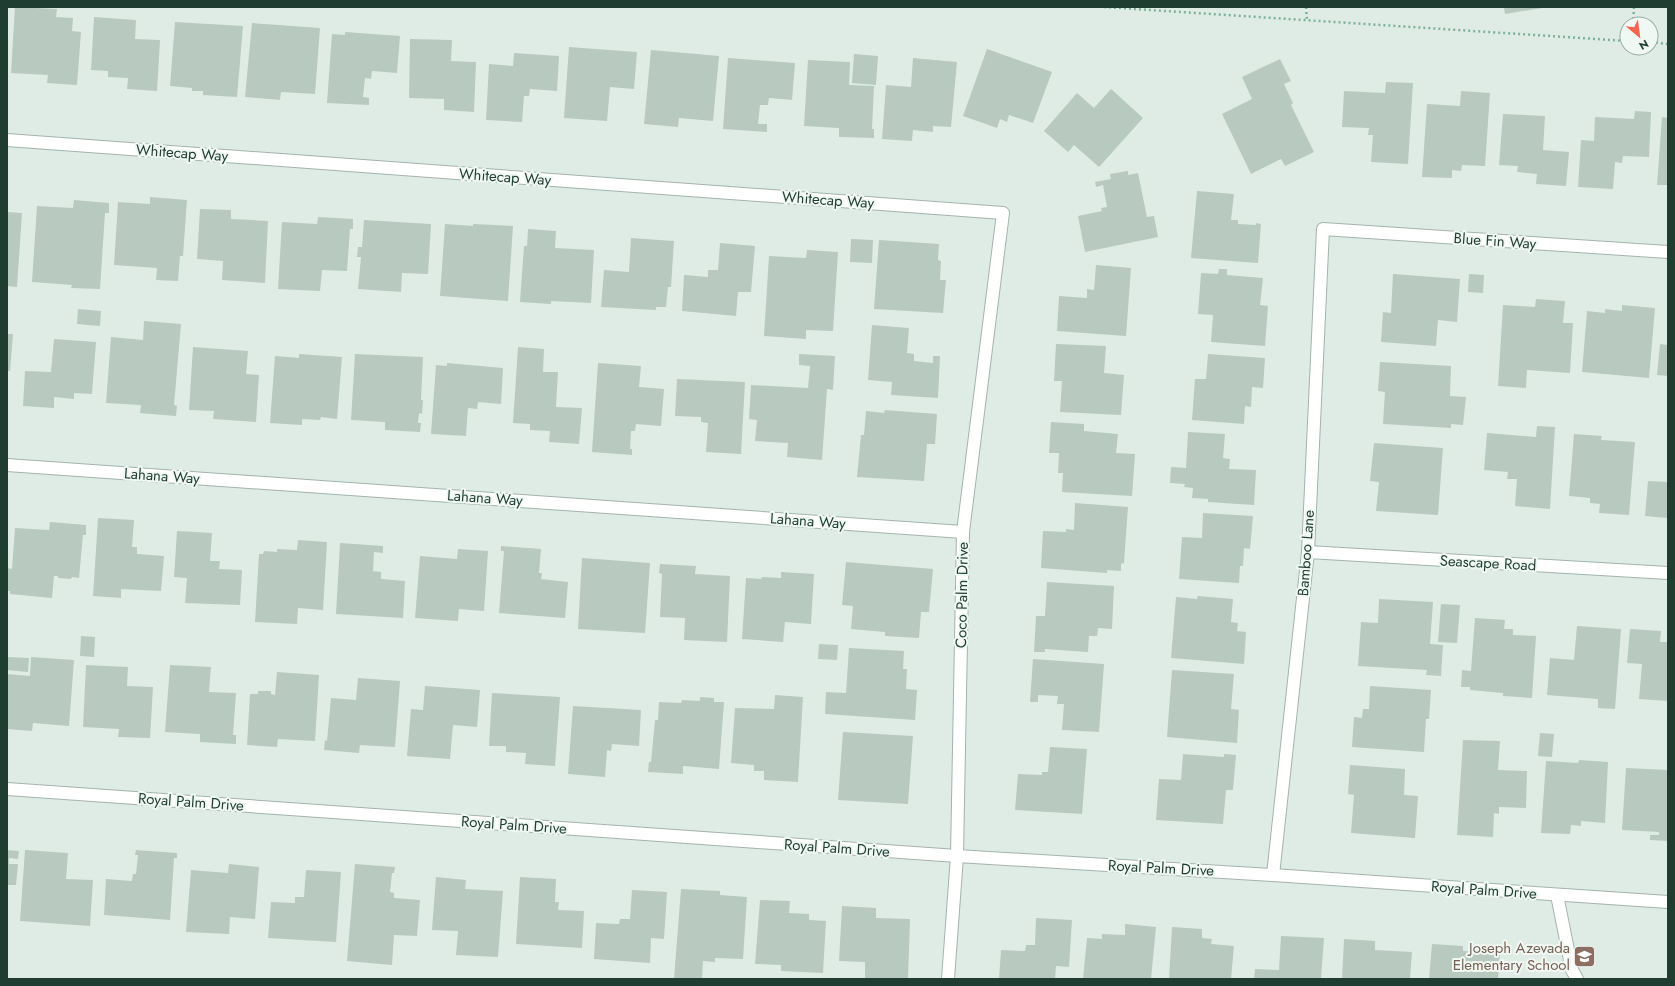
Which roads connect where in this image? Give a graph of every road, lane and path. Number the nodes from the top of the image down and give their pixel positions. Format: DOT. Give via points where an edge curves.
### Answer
graph roads {
  1 [pos="1104,7"];
  2 [pos="1306,7"];
  3 [pos="1307,20"];
  4 [pos="1619,40"];
  5 [pos="7,140"];
  6 [pos="1002,213"];
  7 [pos="1323,229"];
  8 [pos="1668,252"];
  9 [pos="7,465"];
  10 [pos="964,532"];
  11 [pos="1308,552"];
  12 [pos="1668,573"];
  13 [pos="7,789"];
  14 [pos="957,856"];
  15 [pos="1273,875"];
  16 [pos="1557,895"];
  17 [pos="1668,902"];
  18 [pos="948,979"];
  19 [pos="1577,979"];
  1 -- 3 [label="path"];
  2 -- 3 [label="path"];
  3 -- 4 [label="path"];
  5 -- 6 [label="street, Whitecap Way"];
  6 -- 10 [label="street, Coco Palm Drive"];
  7 -- 8 [label="street, Blue Fin Way"];
  7 -- 11 [label="street, Bamboo Lane"];
  9 -- 10 [label="street, Lahana Way"];
  10 -- 14 [label="street, Coco Palm Drive"];
  11 -- 12 [label="street, Seascape Road"];
  11 -- 15 [label="street, Bamboo Lane"];
  13 -- 14 [label="street, Royal Palm Drive"];
  14 -- 15 [label="street, Royal Palm Drive"];
  14 -- 18 [label="street, Coco Palm Drive"];
  15 -- 16 [label="street, Royal Palm Drive"];
  16 -- 17 [label="street, Royal Palm Drive"];
  16 -- 19 [label="street" via="1572,970"];
}
